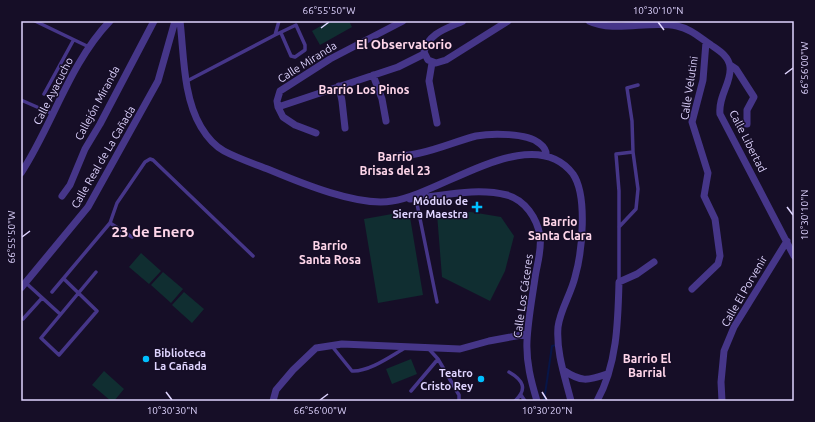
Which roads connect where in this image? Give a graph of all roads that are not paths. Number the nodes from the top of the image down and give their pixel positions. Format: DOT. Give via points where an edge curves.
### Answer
graph roads {
  1 [pos="36,21"];
  2 [pos="110,21"];
  3 [pos="154,21"];
  4 [pos="176,21"];
  5 [pos="180,21"];
  6 [pos="279,21"];
  7 [pos="403,21"];
  8 [pos="463,21"];
  9 [pos="508,21"];
  10 [pos="589,21"];
  11 [pos="281,34"];
  12 [pos="275,35"];
  13 [pos="73,41"];
  14 [pos="706,42"];
  15 [pos="89,47"];
  16 [pos="424,54"];
  17 [pos="432,63"];
  18 [pos="730,65"];
  19 [pos="373,75"];
  20 [pos="187,81"];
  21 [pos="638,85"];
  22 [pos="339,86"];
  23 [pos="44,94"];
  24 [pos="21,100"];
  25 [pos="278,107"];
  26 [pos="53,114"];
  27 [pos="386,121"];
  28 [pos="437,123"];
  29 [pos="747,124"];
  30 [pos="345,128"];
  31 [pos="316,133"];
  32 [pos="633,152"];
  33 [pos="546,156"];
  34 [pos="386,157"];
  35 [pos="22,169"];
  36 [pos="62,196"];
  37 [pos="416,199"];
  38 [pos="400,200"];
  39 [pos="110,222"];
  40 [pos="619,227"];
  41 [pos="132,237"];
  42 [pos="787,241"];
  43 [pos="253,256"];
  44 [pos="794,256"];
  45 [pos="654,262"];
  46 [pos="96,272"];
  47 [pos="64,279"];
  48 [pos="619,282"];
  49 [pos="24,286"];
  50 [pos="692,289"];
  51 [pos="52,292"];
  52 [pos="79,292"];
  53 [pos="42,298"];
  54 [pos="437,302"];
  55 [pos="60,314"];
  56 [pos="23,319"];
  57 [pos="527,334"];
  58 [pos="331,345"];
  59 [pos="408,347"];
  60 [pos="427,347"];
  61 [pos="438,359"];
  62 [pos="564,370"];
  63 [pos="509,372"];
  64 [pos="607,374"];
  65 [pos="411,391"];
  66 [pos="521,395"];
  67 [pos="273,401"];
  68 [pos="459,401"];
  69 [pos="515,401"];
  70 [pos="524,401"];
  71 [pos="537,401"];
  72 [pos="571,401"];
  73 [pos="597,401"];
  74 [pos="722,401"];
  1 -- 13 [label="lane"];
  2 -- 15 [label="street, Calle Ayacucho"];
  3 -- 36 [label="street, Callejón Miranda"];
  4 -- 49 [label="street, Calle Real de La Cañada" via="158,81 91,201 81,218"];
  5 -- 20 [label="street"];
  6 -- 12 [label="lane"];
  7 -- 25 [label="street, Calle Miranda" via="330,59 280,91"];
  8 -- 16 [label="street" via="432,37 425,47"];
  9 -- 17 [label="street" via="446,60"];
  10 -- 14 [label="street" via="599,24 678,26 690,30"];
  11 -- 11 [label="lane" via="296,25 305,50 295,57 290,56"];
  11 -- 12 [label="lane"];
  12 -- 20 [label="lane"];
  13 -- 15 [label="lane"];
  13 -- 23 [label="lane"];
  14 -- 18 [label="street" via="721,50"];
  14 -- 50 [label="street, Calle Velutini" via="703,80 692,122 708,172 704,196 715,219 720,256 718,264"];
  15 -- 26 [label="street, Calle Ayacucho"];
  16 -- 17 [label="street"];
  16 -- 19 [label="street" via="398,67"];
  17 -- 28 [label="street" via="429,81"];
  18 -- 29 [label="street" via="736,69 754,97 747,110"];
  18 -- 42 [label="street, Calle Libertad" via="730,77 724,89 720,114"];
  19 -- 22 [label="street"];
  19 -- 27 [label="street" via="382,99"];
  20 -- 38 [label="street" via="201,128 224,151 322,190 379,202"];
  21 -- 32 [label="lane" via="627,88"];
  22 -- 25 [label="street"];
  22 -- 30 [label="street"];
  24 -- 26 [label="lane"];
  25 -- 31 [label="street" via="288,121"];
  26 -- 35 [label="street, Calle Ayacucho"];
  32 -- 40 [label="lane" via="638,189 637,204 634,212"];
  32 -- 40 [label="lane" via="616,154"];
  33 -- 34 [label="street" via="538,142 529,136 519,135 478,136 419,154"];
  33 -- 38 [label="street" via="516,156"];
  33 -- 62 [label="street" via="562,164 573,175 578,185 582,212 581,256 559,324 558,345"];
  37 -- 38 [label="street, Calle Los Cáceres"];
  37 -- 54 [label="lane"];
  37 -- 57 [label="street, Calle Los Cáceres" via="480,192 507,195 523,202 537,225 540,236"];
  39 -- 41 [label="lane"];
  39 -- 43 [label="lane" via="117,203 145,162 150,159 154,160"];
  39 -- 47 [label="lane"];
  40 -- 48 [label="lane"];
  42 -- 44 [label="street, Calle Libertad"];
  42 -- 74 [label="street, Calle El Porvenir" via="734,327 724,351"];
  45 -- 48 [label="street"];
  46 -- 52 [label="lane"];
  47 -- 51 [label="lane"];
  47 -- 52 [label="lane"];
  48 -- 64 [label="street" via="614,355"];
  49 -- 53 [label="lane"];
  52 -- 55 [label="lane"];
  52 -- 55 [label="lane" via="97,311 59,355 41,338"];
  53 -- 55 [label="lane"];
  53 -- 56 [label="lane"];
  57 -- 60 [label="street" via="467,348"];
  57 -- 71 [label="street, Calle Los Cáceres" via="527,362"];
  58 -- 59 [label="street"];
  58 -- 59 [label="lane" via="352,371 371,366"];
  58 -- 67 [label="street" via="316,348 306,356 276,390"];
  59 -- 60 [label="street"];
  60 -- 61 [label="lane"];
  61 -- 65 [label="lane"];
  61 -- 68 [label="lane" via="459,395"];
  62 -- 64 [label="street" via="578,379 586,380"];
  62 -- 72 [label="street"];
  63 -- 66 [label="lane" via="521,382"];
  64 -- 73 [label="street"];
  66 -- 69 [label="lane"];
  66 -- 70 [label="lane"];
}
